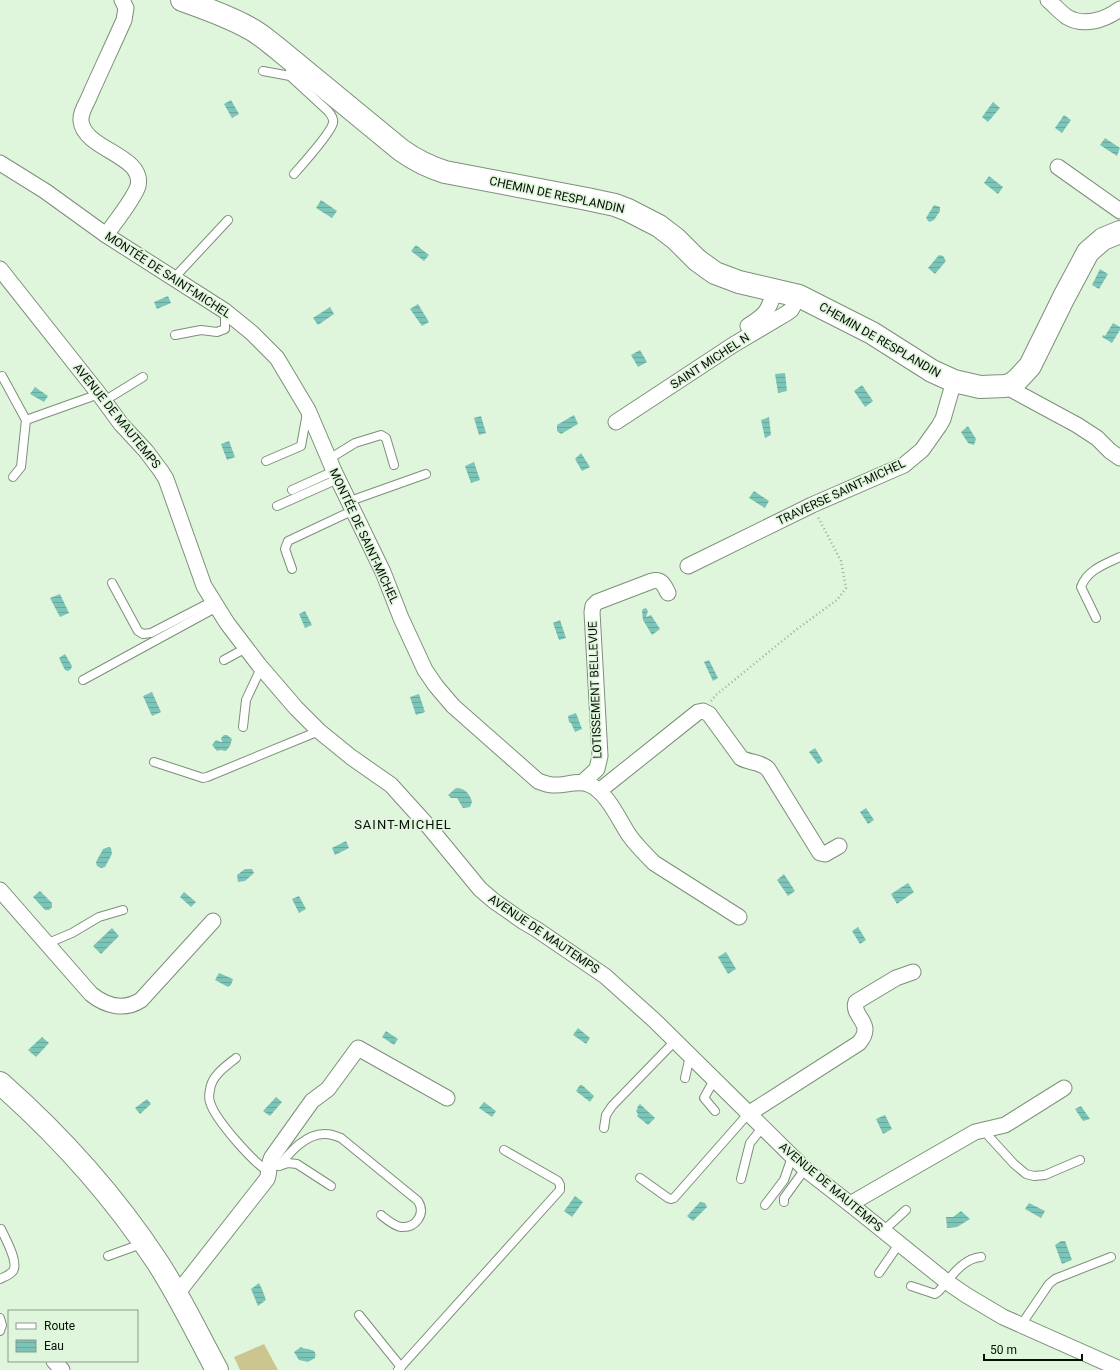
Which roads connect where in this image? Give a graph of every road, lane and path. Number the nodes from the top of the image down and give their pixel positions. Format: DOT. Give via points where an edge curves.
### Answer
graph roads {
  1 [pos="122,0"];
  2 [pos="182,0"];
  3 [pos="1048,0"];
  4 [pos="205,4"];
  5 [pos="1120,9"];
  6 [pos="290,67"];
  7 [pos="263,71"];
  8 [pos="0,163"];
  9 [pos="1058,167"];
  10 [pos="294,174"];
  11 [pos="1120,211"];
  12 [pos="228,220"];
  13 [pos="1120,232"];
  14 [pos="106,234"];
  15 [pos="0,269"];
  16 [pos="174,278"];
  17 [pos="775,291"];
  18 [pos="799,296"];
  19 [pos="225,311"];
  20 [pos="174,335"];
  21 [pos="677,372"];
  22 [pos="2,376"];
  23 [pos="143,377"];
  24 [pos="954,381"];
  25 [pos="1005,386"];
  26 [pos="102,397"];
  27 [pos="308,410"];
  28 [pos="26,420"];
  29 [pos="616,422"];
  30 [pos="1120,458"];
  31 [pos="266,461"];
  32 [pos="394,465"];
  33 [pos="334,470"];
  34 [pos="426,474"];
  35 [pos="13,477"];
  36 [pos="292,490"];
  37 [pos="812,505"];
  38 [pos="277,506"];
  39 [pos="352,506"];
  40 [pos="1120,557"];
  41 [pos="688,566"];
  42 [pos="292,569"];
  43 [pos="112,583"];
  44 [pos="668,592"];
  45 [pos="215,604"];
  46 [pos="1096,618"];
  47 [pos="246,648"];
  48 [pos="224,660"];
  49 [pos="261,668"];
  50 [pos="83,680"];
  51 [pos="704,711"];
  52 [pos="243,726"];
  53 [pos="318,731"];
  54 [pos="154,762"];
  55 [pos="583,782"];
  56 [pos="599,791"];
  57 [pos="839,846"];
  58 [pos="0,890"];
  59 [pos="123,910"];
  60 [pos="739,917"];
  61 [pos="213,921"];
  62 [pos="46,944"];
  63 [pos="913,972"];
  64 [pos="674,1041"];
  65 [pos="690,1056"];
  66 [pos="236,1058"];
  67 [pos="685,1078"];
  68 [pos="714,1080"];
  69 [pos="0,1083"];
  70 [pos="1064,1088"];
  71 [pos="447,1098"];
  72 [pos="715,1111"];
  73 [pos="748,1114"];
  74 [pos="604,1128"];
  75 [pos="762,1128"];
  76 [pos="983,1130"];
  77 [pos="504,1150"];
  78 [pos="792,1157"];
  79 [pos="1080,1160"];
  80 [pos="274,1169"];
  81 [pos="805,1169"];
  82 [pos="640,1178"];
  83 [pos="741,1179"];
  84 [pos="331,1186"];
  85 [pos="784,1202"];
  86 [pos="850,1204"];
  87 [pos="765,1205"];
  88 [pos="906,1210"];
  89 [pos="381,1216"];
  90 [pos="1,1229"];
  91 [pos="883,1231"];
  92 [pos="144,1243"];
  93 [pos="899,1244"];
  94 [pos="108,1256"];
  95 [pos="981,1257"];
  96 [pos="1111,1257"];
  97 [pos="879,1273"];
  98 [pos="0,1279"];
  99 [pos="947,1282"];
  100 [pos="911,1286"];
  101 [pos="176,1296"];
  102 [pos="358,1315"];
  103 [pos="0,1318"];
  104 [pos="1021,1325"];
  105 [pos="0,1331"];
  106 [pos="55,1362"];
  107 [pos="400,1368"];
  108 [pos="1120,1369"];
  109 [pos="62,1370"];
  110 [pos="217,1370"];
  1 -- 14 [label="street" via="126,8 124,20 81,118 87,135 137,173 137,187 133,195"];
  2 -- 4 [label="street, CHEMIN DE RESPLANDIN"];
  3 -- 5 [label="street" via="1067,17 1080,22 1105,18"];
  4 -- 6 [label="street, CHEMIN DE RESPLANDIN" via="250,28"];
  6 -- 7 [label="lane"];
  6 -- 10 [label="lane" via="328,111 333,121"];
  6 -- 17 [label="street, CHEMIN DE RESPLANDIN" via="396,146 436,170 615,205 659,226 697,260 716,273"];
  8 -- 14 [label="street, MONTÉE DE SAINT-MICHEL"];
  9 -- 11 [label="street"];
  12 -- 16 [label="lane"];
  13 -- 25 [label="street" via="1103,239 1088,252 1030,366 1012,384"];
  14 -- 16 [label="street, MONTÉE DE SAINT-MICHEL"];
  15 -- 26 [label="street, AVENUE DE MAUTEMPS"];
  16 -- 19 [label="street, MONTÉE DE SAINT-MICHEL"];
  17 -- 18 [label="street, CHEMIN DE RESPLANDIN"];
  17 -- 21 [label="street" via="764,315"];
  18 -- 24 [label="street, CHEMIN DE RESPLANDIN" via="872,333 932,371"];
  18 -- 29 [label="street, SAINT MICHEL N" via="791,310"];
  19 -- 20 [label="lane" via="226,325 222,331 200,330"];
  19 -- 27 [label="street, MONTÉE DE SAINT-MICHEL" via="277,358"];
  22 -- 28 [label="lane"];
  23 -- 26 [label="lane"];
  24 -- 25 [label="street, CHEMIN DE RESPLANDIN" via="980,387"];
  24 -- 37 [label="street, TRAVERSE SAINT-MICHEL" via="943,418 922,450 904,465"];
  25 -- 30 [label="street" via="1077,425"];
  26 -- 28 [label="lane"];
  26 -- 45 [label="street, AVENUE DE MAUTEMPS" via="121,424 146,450 166,479 200,577"];
  27 -- 31 [label="lane" via="301,446"];
  27 -- 33 [label="street, MONTÉE DE SAINT-MICHEL"];
  28 -- 35 [label="lane" via="21,467"];
  32 -- 33 [label="lane" via="386,438 381,435 355,443"];
  33 -- 36 [label="lane"];
  33 -- 38 [label="lane"];
  33 -- 39 [label="street, MONTÉE DE SAINT-MICHEL"];
  34 -- 39 [label="lane"];
  37 -- 41 [label="street, TRAVERSE SAINT-MICHEL"];
  37 -- 51 [label="path" via="841,561 846,588 837,600 716,695"];
  39 -- 42 [label="lane" via="288,541 285,549"];
  39 -- 55 [label="street, MONTÉE DE SAINT-MICHEL" via="383,572 415,651 436,686 453,706 538,781 554,786"];
  40 -- 46 [label="lane" via="1091,572 1081,587"];
  43 -- 45 [label="lane" via="138,631 143,634 151,633"];
  44 -- 55 [label="street, LOTISSEMENT BELLEVUE" via="661,582 652,581 597,602 593,606 600,756 597,769"];
  45 -- 47 [label="street, AVENUE DE MAUTEMPS"];
  45 -- 50 [label="lane"];
  47 -- 48 [label="lane"];
  47 -- 49 [label="street, AVENUE DE MAUTEMPS"];
  49 -- 52 [label="lane" via="246,700"];
  49 -- 53 [label="street, AVENUE DE MAUTEMPS"];
  51 -- 56 [label="street" via="698,712"];
  51 -- 57 [label="street" via="709,714 741,758 764,765 768,769 820,853 825,854"];
  53 -- 54 [label="lane" via="203,778"];
  53 -- 64 [label="street, AVENUE DE MAUTEMPS" via="391,785 480,889 605,976"];
  55 -- 56 [label="street"];
  56 -- 60 [label="street" via="645,855"];
  58 -- 62 [label="street"];
  59 -- 62 [label="lane" via="99,917 72,933"];
  61 -- 62 [label="street" via="142,1000 132,1006 115,1006 100,1001"];
  63 -- 73 [label="street" via="856,1002 855,1007 866,1031 859,1043"];
  64 -- 65 [label="street, AVENUE DE MAUTEMPS"];
  64 -- 74 [label="lane" via="612,1106 606,1115"];
  65 -- 67 [label="lane"];
  65 -- 68 [label="street, AVENUE DE MAUTEMPS"];
  66 -- 80 [label="lane" via="215,1077 210,1089 210,1102 214,1111 251,1157"];
  68 -- 72 [label="lane" via="704,1098"];
  68 -- 73 [label="street, AVENUE DE MAUTEMPS"];
  69 -- 92 [label="street" via="59,1138 99,1184"];
  70 -- 76 [label="street" via="1004,1125"];
  71 -- 80 [label="street" via="358,1048 328,1089 312,1101 285,1138 270,1160"];
  73 -- 75 [label="street, AVENUE DE MAUTEMPS"];
  73 -- 82 [label="lane" via="674,1198 668,1198"];
  75 -- 78 [label="street, AVENUE DE MAUTEMPS"];
  75 -- 83 [label="lane" via="750,1143"];
  76 -- 79 [label="lane" via="1026,1174 1044,1175"];
  76 -- 86 [label="street" via="966,1136"];
  77 -- 107 [label="lane" via="558,1181 560,1190"];
  78 -- 81 [label="street, AVENUE DE MAUTEMPS"];
  78 -- 87 [label="lane" via="784,1180"];
  80 -- 84 [label="lane" via="288,1163 297,1164"];
  80 -- 89 [label="lane" via="300,1143 310,1138 320,1134 341,1138 422,1206 418,1220 403,1227 396,1226"];
  80 -- 101 [label="street"];
  81 -- 85 [label="lane" via="784,1198"];
  81 -- 86 [label="street, AVENUE DE MAUTEMPS"];
  86 -- 91 [label="street, AVENUE DE MAUTEMPS"];
  88 -- 91 [label="lane"];
  90 -- 98 [label="lane" via="15,1262 13,1270"];
  91 -- 93 [label="street, AVENUE DE MAUTEMPS"];
  92 -- 94 [label="lane"];
  92 -- 101 [label="street"];
  93 -- 97 [label="lane"];
  93 -- 99 [label="street, AVENUE DE MAUTEMPS"];
  95 -- 99 [label="lane" via="967,1261"];
  96 -- 104 [label="lane" via="1055,1279"];
  99 -- 100 [label="lane" via="935,1294"];
  99 -- 104 [label="street, AVENUE DE MAUTEMPS" via="1003,1318"];
  101 -- 110 [label="street"];
  102 -- 107 [label="lane"];
  103 -- 105 [label="lane"];
  104 -- 108 [label="street, AVENUE DE MAUTEMPS"];
  106 -- 109 [label="street"];
}
